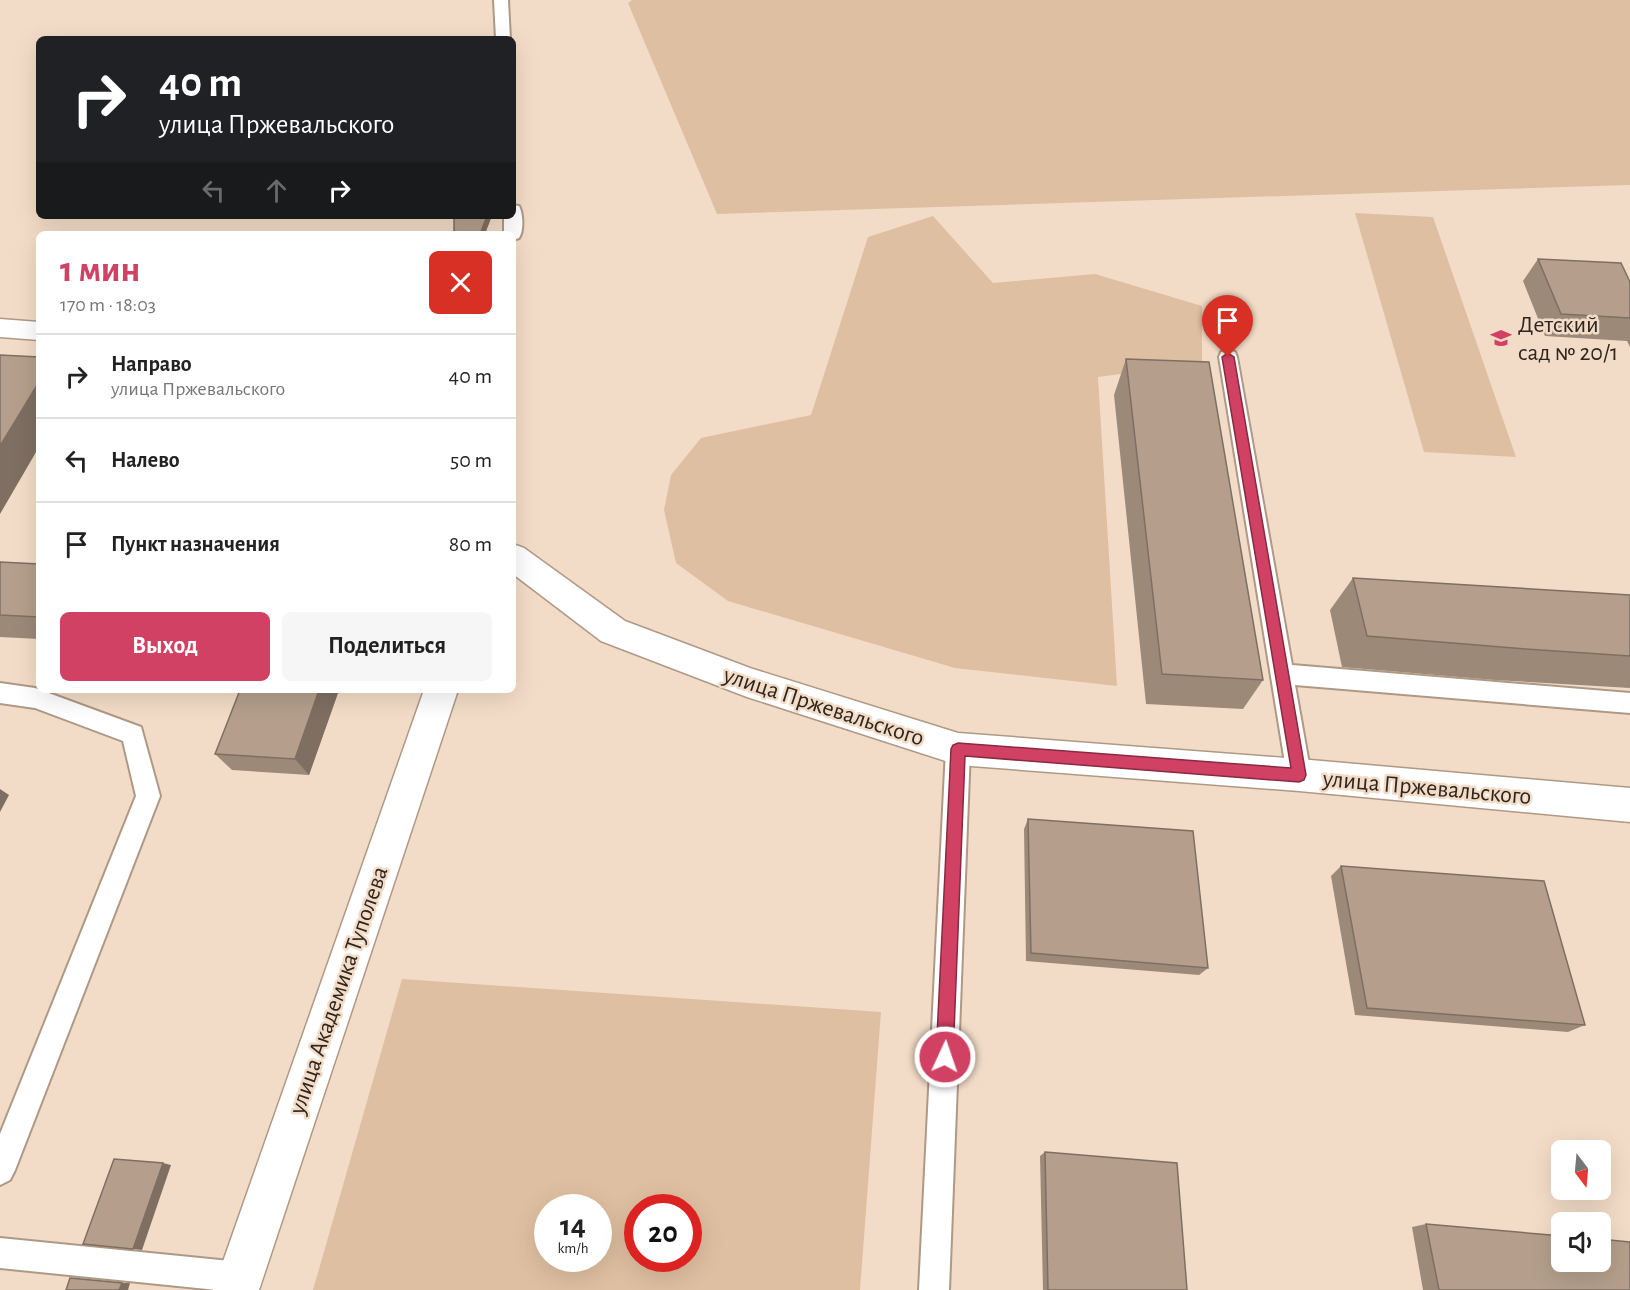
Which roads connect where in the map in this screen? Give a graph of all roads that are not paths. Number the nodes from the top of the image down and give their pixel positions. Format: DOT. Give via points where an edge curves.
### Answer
graph roads {
  1 [pos="501,0"];
  2 [pos="503,36"];
  3 [pos="0,328"];
  4 [pos="36,331"];
  5 [pos="1228,357"];
  6 [pos="516,559"];
  7 [pos="1282,674"];
  8 [pos="0,693"];
  9 [pos="440,693"];
  10 [pos="1630,703"];
  11 [pos="958,749"];
  12 [pos="1299,775"];
  13 [pos="1630,805"];
  14 [pos="0,1170"];
  15 [pos="0,1253"];
  16 [pos="238,1283"];
  17 [pos="934,1290"];
  1 -- 2 [label="lane"];
  3 -- 4 [label="street"];
  5 -- 7 [label="lane"];
  6 -- 11 [label="street, улица Пржевальского" via="613,631 747,682"];
  7 -- 10 [label="lane"];
  7 -- 12 [label="lane"];
  8 -- 14 [label="lane" via="35,698 133,734 148,796"];
  9 -- 16 [label="street, улица Академика Туполева"];
  11 -- 12 [label="street, улица Пржевальского"];
  11 -- 17 [label="lane"];
  12 -- 13 [label="street, улица Пржевальского"];
  15 -- 16 [label="lane"];
}
